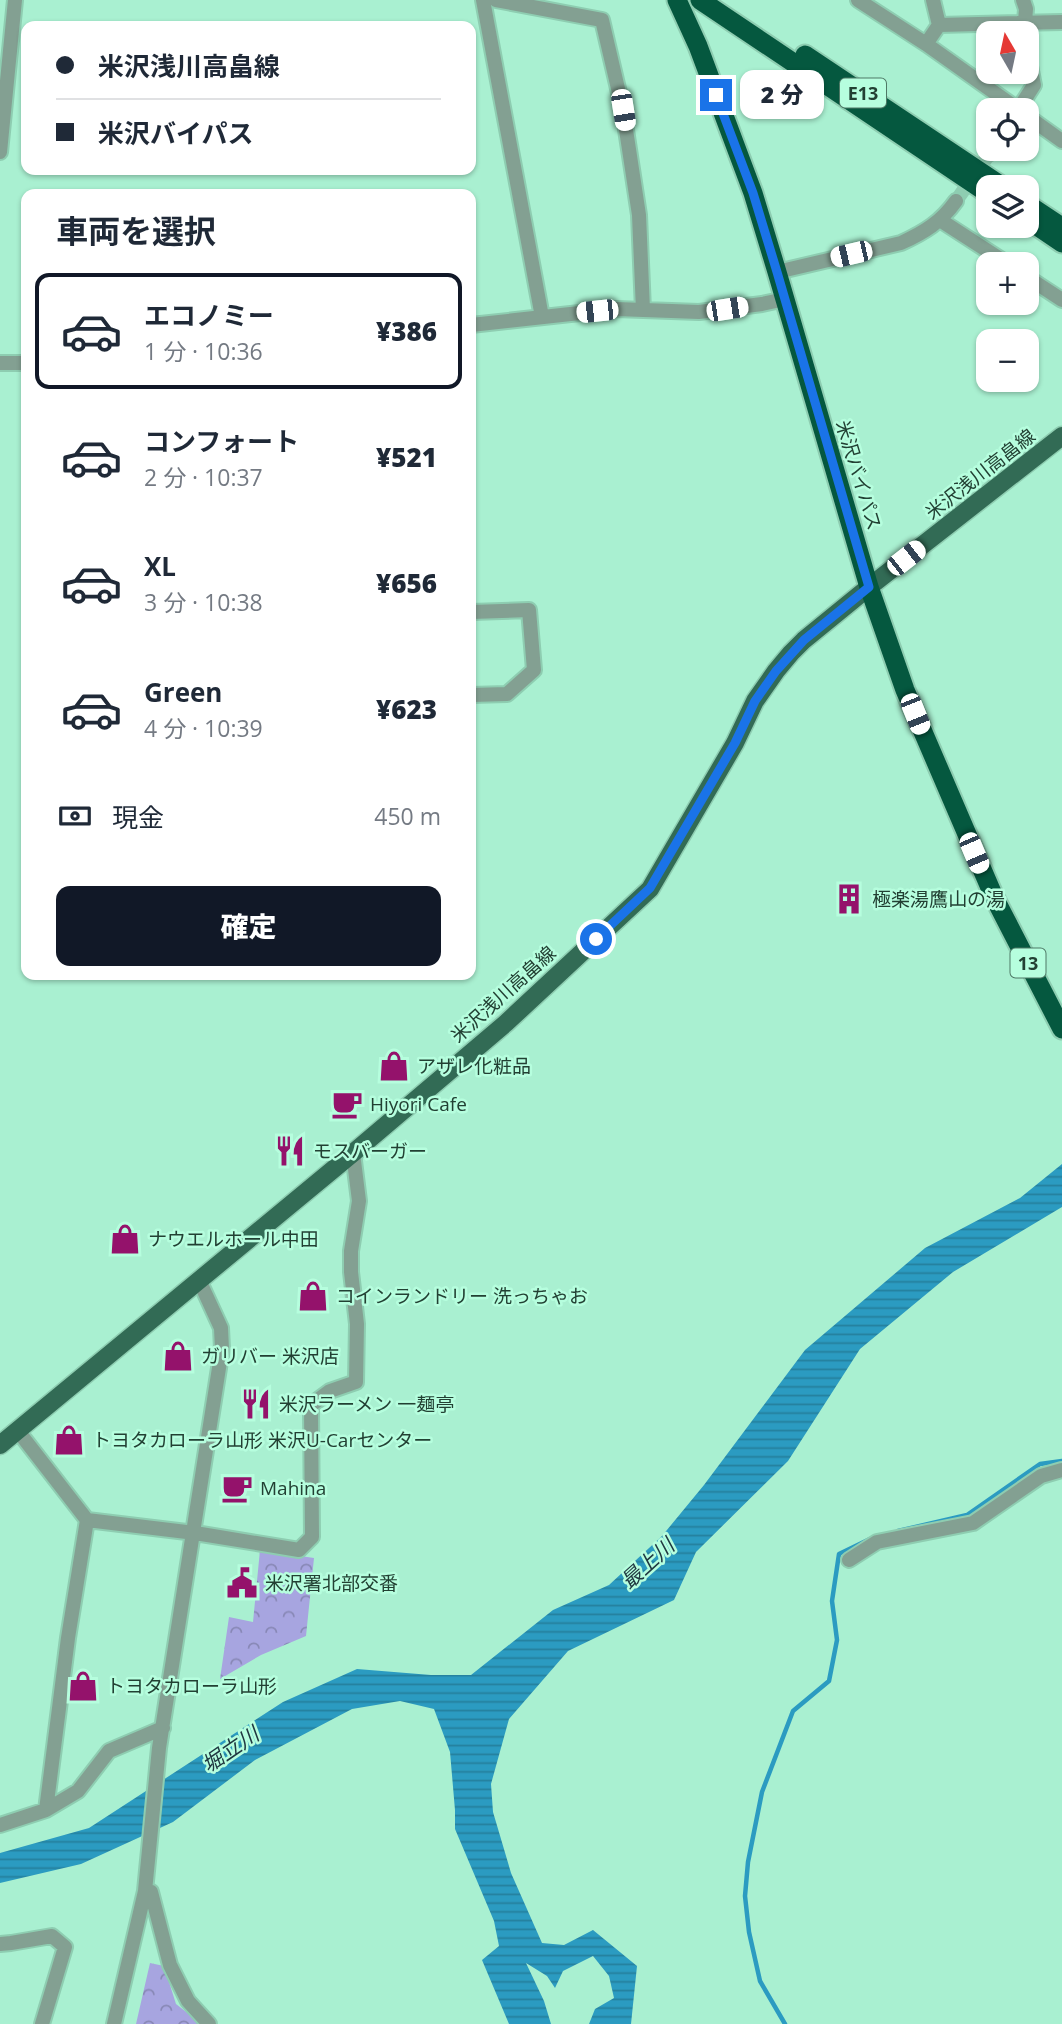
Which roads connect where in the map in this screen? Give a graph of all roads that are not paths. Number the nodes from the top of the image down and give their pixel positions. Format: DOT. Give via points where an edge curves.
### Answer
graph roads {
  1 [pos="15,0"];
  2 [pos="484,0"];
  3 [pos="496,0"];
  4 [pos="677,0"];
  5 [pos="858,0"];
  6 [pos="933,0"];
  7 [pos="1023,0"];
  8 [pos="713,3"];
  9 [pos="1025,21"];
  10 [pos="1062,22"];
  11 [pos="939,25"];
  12 [pos="1040,25"];
  13 [pos="976,26"];
  14 [pos="926,44"];
  15 [pos="1001,98"];
  16 [pos="1039,125"];
  17 [pos="1062,141"];
  18 [pos="0,152"];
  19 [pos="984,175"];
  20 [pos="976,185"];
  21 [pos="956,201"];
  22 [pos="1039,212"];
  23 [pos="940,220"];
  24 [pos="1062,227"];
  25 [pos="1039,228"];
  26 [pos="1062,243"];
  27 [pos="989,252"];
  28 [pos="777,272"];
  29 [pos="1039,285"];
  30 [pos="785,299"];
  31 [pos="1062,300"];
  32 [pos="643,310"];
  33 [pos="541,317"];
  34 [pos="476,324"];
  35 [pos="0,363"];
  36 [pos="21,363"];
  37 [pos="1062,436"];
  38 [pos="869,587"];
  39 [pos="476,612"];
  40 [pos="476,695"];
  41 [pos="1062,1029"];
  42 [pos="353,1153"];
  43 [pos="200,1280"];
  44 [pos="18,1431"];
  45 [pos="0,1446"];
  46 [pos="1062,1470"];
  47 [pos="87,1520"];
  48 [pos="195,1532"];
  49 [pos="849,1560"];
  50 [pos="163,1728"];
  51 [pos="46,1810"];
  52 [pos="0,1825"];
  53 [pos="145,1891"];
  54 [pos="0,1944"];
  55 [pos="42,2024"];
  56 [pos="114,2024"];
  57 [pos="209,2024"];
  1 -- 18 [label="street"];
  2 -- 33 [label="street"];
  3 -- 32 [label="street" via="602,20 623,110 639,215"];
  4 -- 28 [label="highway, 米沢バイパス / 13" via="753,193"];
  5 -- 14 [label="street"];
  6 -- 11 [label="street"];
  7 -- 9 [label="street"];
  8 -- 19 [label="highway, E13"];
  8 -- 20 [label="highway, E13"];
  10 -- 12 [label="street"];
  11 -- 13 [label="street"];
  11 -- 14 [label="street"];
  14 -- 15 [label="street"];
  16 -- 17 [label="street"];
  21 -- 23 [label="street"];
  22 -- 24 [label="highway"];
  23 -- 27 [label="street"];
  23 -- 28 [label="street" via="901,243"];
  25 -- 26 [label="highway"];
  28 -- 30 [label="highway, 米沢バイパス / 13"];
  29 -- 31 [label="street"];
  30 -- 32 [label="street" via="699,312"];
  30 -- 38 [label="highway, 米沢バイパス / 13"];
  32 -- 33 [label="street"];
  33 -- 34 [label="street"];
  35 -- 36 [label="street"];
  37 -- 38 [label="main road, 米沢浅川高畠線"];
  38 -- 41 [label="highway, 米沢バイパス / 13" via="925,739 994,897"];
  38 -- 42 [label="main road, 米沢浅川高畠線" via="804,640 771,678 650,888 506,1023"];
  39 -- 40 [label="street" via="529,610 534,670 507,694"];
  42 -- 43 [label="main road, 米沢浅川高畠線"];
  42 -- 48 [label="street" via="359,1201 351,1251 356,1382 330,1391 311,1405 312,1537 299,1550"];
  43 -- 44 [label="main road, 米沢浅川高畠線"];
  43 -- 48 [label="street" via="221,1328 222,1349"];
  44 -- 45 [label="main road, 米沢浅川高畠線"];
  44 -- 47 [label="street"];
  46 -- 49 [label="street" via="1041,1476 973,1523 877,1542"];
  47 -- 48 [label="street"];
  47 -- 51 [label="street"];
  48 -- 50 [label="street"];
  50 -- 51 [label="street" via="109,1751 78,1791"];
  50 -- 53 [label="street"];
  51 -- 52 [label="street"];
  53 -- 56 [label="street"];
  53 -- 57 [label="street" via="151,1892 170,1965 188,2001"];
  54 -- 55 [label="street" via="52,1936 65,1947"];
}
